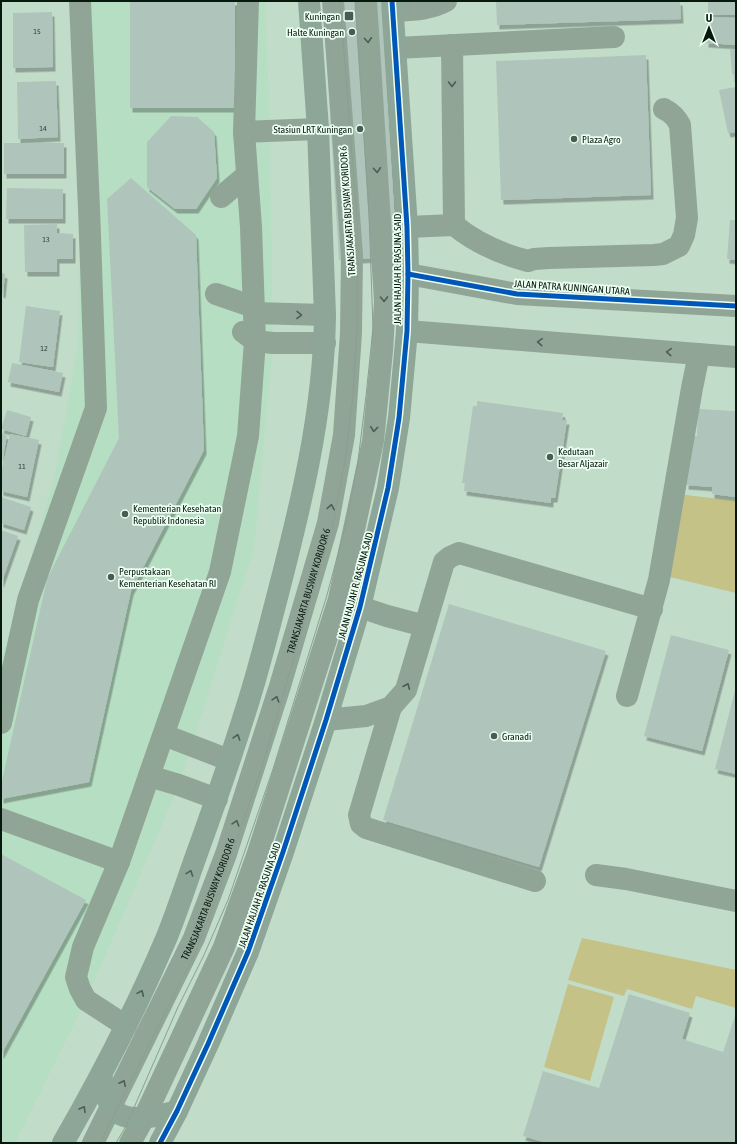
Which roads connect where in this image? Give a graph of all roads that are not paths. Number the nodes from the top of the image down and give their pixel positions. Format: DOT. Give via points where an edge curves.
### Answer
graph roads {
  1 [pos="80,1"];
  2 [pos="248,1"];
  3 [pos="309,1"];
  4 [pos="333,1"];
  5 [pos="366,1"];
  6 [pos="446,1"];
  7 [pos="393,6"];
  8 [pos="614,37"];
  9 [pos="452,45"];
  10 [pos="396,48"];
  11 [pos="664,109"];
  12 [pos="318,129"];
  13 [pos="244,132"];
  14 [pos="247,175"];
  15 [pos="221,197"];
  16 [pos="454,225"];
  17 [pos="407,227"];
  18 [pos="528,262"];
  19 [pos="408,274"];
  20 [pos="216,294"];
  21 [pos="517,294"];
  22 [pos="736,306"];
  23 [pos="254,310"];
  24 [pos="325,315"];
  25 [pos="407,330"];
  26 [pos="247,335"];
  27 [pos="325,344"];
  28 [pos="699,354"];
  29 [pos="736,358"];
  30 [pos="360,607"];
  31 [pos="652,608"];
  32 [pos="425,626"];
  33 [pos="627,696"];
  34 [pos="391,707"];
  35 [pos="326,720"];
  36 [pos="1,723"];
  37 [pos="164,735"];
  38 [pos="229,760"];
  39 [pos="149,776"];
  40 [pos="217,799"];
  41 [pos="1,819"];
  42 [pos="119,862"];
  43 [pos="596,875"];
  44 [pos="535,881"];
  45 [pos="736,901"];
  46 [pos="126,1026"];
  47 [pos="101,1076"];
  48 [pos="111,1107"];
  49 [pos="177,1111"];
  50 [pos="144,1118"];
  51 [pos="63,1143"];
  52 [pos="93,1143"];
  53 [pos="130,1143"];
  54 [pos="160,1143"];
  1 -- 36 [label="street" via="96,408 28,600"];
  2 -- 13 [label="street"];
  3 -- 12 [label="main road"];
  48 -- 4 [label="street, TRANSJAKARTA BUSWAY KORIDOR 6, one-way" via="194,938 226,854 280,686 328,523 344,435 351,333 352,255"];
  5 -- 50 [label="street, one-way" via="385,301 373,441 339,599 257,856 224,947"];
  6 -- 7 [label="street" via="438,6 422,9"];
  7 -- 10 [label="main road, JALAN HAJJAH R. RASUNA SAID"];
  8 -- 9 [label="street"];
  9 -- 10 [label="street"];
  9 -- 16 [label="street, one-way"];
  10 -- 17 [label="main road, JALAN HAJJAH R. RASUNA SAID"];
  11 -- 18 [label="street" via="671,112 680,125 687,218 679,246 664,254 549,258"];
  12 -- 13 [label="street"];
  12 -- 24 [label="main road"];
  13 -- 14 [label="street"];
  14 -- 15 [label="street"];
  14 -- 23 [label="street"];
  16 -- 17 [label="street"];
  16 -- 18 [label="street" via="464,234 493,250"];
  17 -- 19 [label="main road, JALAN HAJJAH R. RASUNA SAID"];
  18 -- 21 [label="street"];
  19 -- 21 [label="street, JALAN PATRA KUNINGAN UTARA"];
  19 -- 25 [label="main road, JALAN HAJJAH R. RASUNA SAID"];
  20 -- 23 [label="street"];
  21 -- 22 [label="street, JALAN PATRA KUNINGAN UTARA"];
  23 -- 24 [label="street, one-way"];
  23 -- 26 [label="street"];
  24 -- 27 [label="main road"];
  28 -- 25 [label="street, one-way"];
  25 -- 30 [label="main road, JALAN HAJJAH R. RASUNA SAID" via="399,418 388,488"];
  26 -- 27 [label="street" via="273,343"];
  26 -- 37 [label="street" via="248,436 220,572"];
  38 -- 27 [label="main road, one-way" via="253,689 290,550 311,453"];
  28 -- 29 [label="street"];
  28 -- 31 [label="street"];
  30 -- 32 [label="street"];
  30 -- 35 [label="main road, JALAN HAJJAH R. RASUNA SAID"];
  31 -- 32 [label="street" via="459,554 444,562"];
  31 -- 33 [label="street"];
  34 -- 32 [label="street, one-way" via="406,690"];
  34 -- 35 [label="street" via="366,716"];
  34 -- 44 [label="street" via="359,815 361,824 366,828"];
  35 -- 49 [label="main road, JALAN HAJJAH R. RASUNA SAID" via="248,952"];
  37 -- 38 [label="street"];
  37 -- 39 [label="street"];
  38 -- 40 [label="main road"];
  39 -- 40 [label="street" via="179,784"];
  39 -- 42 [label="street"];
  46 -- 40 [label="main road, one-way" via="167,937"];
  41 -- 42 [label="street"];
  42 -- 46 [label="street" via="83,947 76,977 86,1000"];
  43 -- 45 [label="street"];
  46 -- 47 [label="main road"];
  47 -- 48 [label="main road"];
  51 -- 47 [label="main road, one-way"];
  48 -- 50 [label="main road" via="122,1115"];
  48 -- 52 [label="street, TRANSJAKARTA BUSWAY KORIDOR 6"];
  49 -- 50 [label="main road"];
  49 -- 54 [label="main road, JALAN HAJJAH R. RASUNA SAID"];
  50 -- 53 [label="street"];
}
